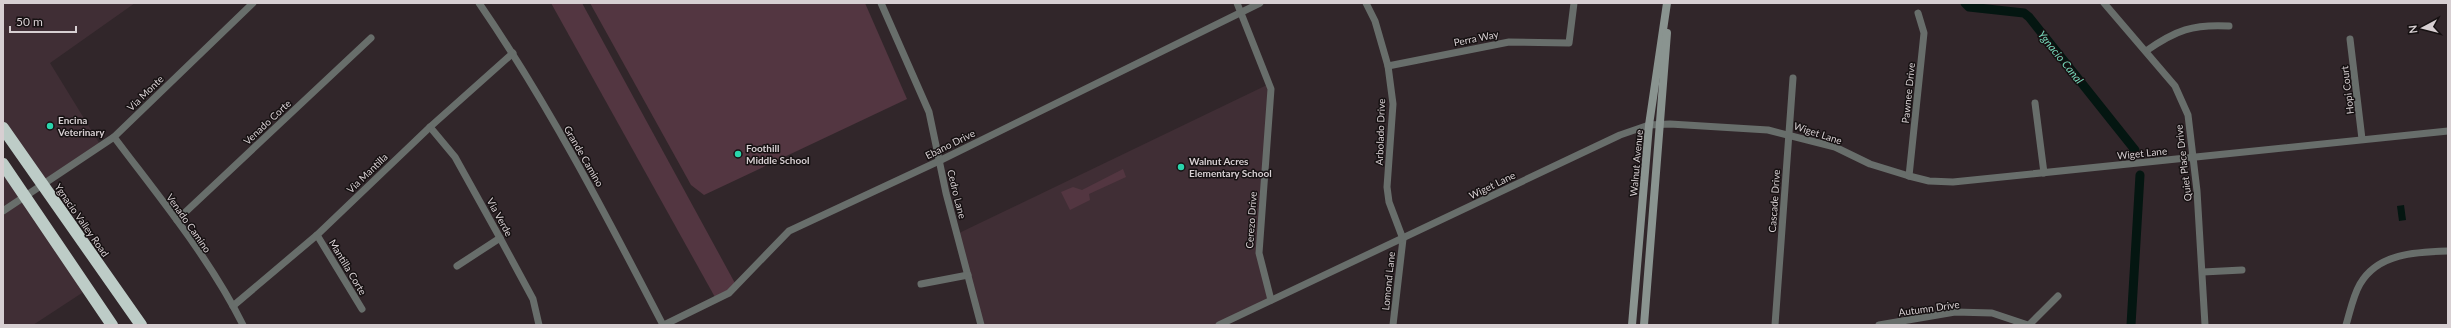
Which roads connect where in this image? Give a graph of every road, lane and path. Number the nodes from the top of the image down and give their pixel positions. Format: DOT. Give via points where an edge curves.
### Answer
graph roads {
  1 [pos="479,3"];
  2 [pos="881,3"];
  3 [pos="1238,3"];
  4 [pos="1260,3"];
  5 [pos="1366,3"];
  6 [pos="1574,3"];
  7 [pos="1667,3"];
  8 [pos="2104,3"];
  9 [pos="249,4"];
  10 [pos="1242,12"];
  11 [pos="1918,13"];
  12 [pos="2229,26"];
  13 [pos="371,38"];
  14 [pos="2350,39"];
  15 [pos="2146,51"];
  16 [pos="513,53"];
  17 [pos="1388,66"];
  18 [pos="1793,78"];
  19 [pos="2034,103"];
  20 [pos="1661,124"];
  21 [pos="1649,125"];
  22 [pos="430,127"];
  23 [pos="3,128"];
  24 [pos="2448,131"];
  25 [pos="1789,134"];
  26 [pos="114,137"];
  27 [pos="2362,139"];
  28 [pos="2193,158"];
  29 [pos="939,161"];
  30 [pos="3,164"];
  31 [pos="2044,173"];
  32 [pos="1909,176"];
  33 [pos="41,184"];
  34 [pos="25,195"];
  35 [pos="3,211"];
  36 [pos="177,220"];
  37 [pos="317,235"];
  38 [pos="500,238"];
  39 [pos="1403,239"];
  40 [pos="2448,251"];
  41 [pos="457,266"];
  42 [pos="2242,270"];
  43 [pos="2204,272"];
  44 [pos="968,275"];
  45 [pos="921,284"];
  46 [pos="2058,296"];
  47 [pos="1271,300"];
  48 [pos="234,306"];
  49 [pos="362,309"];
  50 [pos="112,325"];
  51 [pos="141,325"];
  52 [pos="243,325"];
  53 [pos="539,325"];
  54 [pos="664,325"];
  55 [pos="981,325"];
  56 [pos="1219,325"];
  57 [pos="1394,325"];
  58 [pos="1632,325"];
  59 [pos="1644,325"];
  60 [pos="1775,325"];
  61 [pos="1879,325"];
  62 [pos="2029,325"];
  63 [pos="2205,325"];
  64 [pos="2346,325"];
  1 -- 16 [label="street, Grande Camino"];
  2 -- 29 [label="street, Cedro Lane" via="929,112"];
  3 -- 10 [label="street, Cerezo Drive"];
  4 -- 10 [label="street, Ebano Drive"];
  5 -- 17 [label="street, Arbolado Drive" via="1375,21"];
  6 -- 17 [label="street, Perra Way" via="1569,43 1509,42"];
  7 -- 20 [label="street, Walnut Avenue"];
  7 -- 21 [label="street, Walnut Avenue"];
  8 -- 15 [label="street, Quiet Place Drive"];
  9 -- 26 [label="street, Via Monte"];
  10 -- 29 [label="street, Ebano Drive"];
  10 -- 47 [label="street, Cerezo Drive" via="1271,89 1258,253"];
  11 -- 32 [label="street, Pawnee Drive" via="1924,33"];
  12 -- 15 [label="street" via="2191,27 2170,34"];
  13 -- 36 [label="street, Venado Corte"];
  14 -- 27 [label="street, Hopi Court"];
  15 -- 28 [label="street, Quiet Place Drive" via="2175,86 2189,122"];
  16 -- 22 [label="street, Via Mantilla"];
  16 -- 54 [label="street, Grande Camino" via="606,214"];
  17 -- 39 [label="street, Arbolado Drive" via="1393,104 1387,187 1389,202"];
  18 -- 25 [label="street, Cascade Drive"];
  19 -- 31 [label="street"];
  20 -- 21 [label="street, Wiget Lane"];
  20 -- 25 [label="street, Wiget Lane" via="1768,130"];
  20 -- 59 [label="street, Walnut Avenue"];
  21 -- 39 [label="street, Wiget Lane" via="1620,135"];
  21 -- 58 [label="street, Walnut Avenue"];
  22 -- 37 [label="street, Via Mantilla"];
  22 -- 38 [label="street, Via Verde" via="455,157"];
  23 -- 33 [label="highway, Ygnacio Valley Road"];
  24 -- 27 [label="street, Wiget Lane"];
  25 -- 32 [label="street, Wiget Lane" via="1835,147 1870,164"];
  25 -- 60 [label="street, Cascade Drive"];
  26 -- 33 [label="street, Via Monte"];
  26 -- 36 [label="street, Venado Camino"];
  27 -- 28 [label="street, Wiget Lane"];
  28 -- 31 [label="street, Wiget Lane"];
  28 -- 43 [label="street, Quiet Place Drive"];
  29 -- 44 [label="street, Cedro Lane"];
  29 -- 54 [label="street, Ebano Drive" via="789,230 729,293"];
  30 -- 34 [label="highway"];
  31 -- 32 [label="street, Wiget Lane" via="1952,182 1929,181"];
  33 -- 34 [label="street, Via Monte"];
  33 -- 51 [label="highway, Ygnacio Valley Road"];
  34 -- 35 [label="street, Via Monte"];
  34 -- 50 [label="highway"];
  36 -- 48 [label="street, Venado Camino"];
  37 -- 48 [label="street, Via Mantilla"];
  37 -- 49 [label="street, Mantilla Corte"];
  38 -- 41 [label="street"];
  38 -- 53 [label="street, Via Verde" via="532,299"];
  39 -- 47 [label="street, Wiget Lane"];
  39 -- 57 [label="street, Lomond Lane"];
  40 -- 64 [label="street" via="2414,252 2387,260 2373,268 2360,284"];
  42 -- 43 [label="street"];
  43 -- 63 [label="street, Quiet Place Drive"];
  44 -- 45 [label="street"];
  44 -- 55 [label="street, Cedro Lane"];
  46 -- 62 [label="street"];
  47 -- 56 [label="street, Wiget Lane"];
  48 -- 52 [label="street, Venado Camino"];
  61 -- 62 [label="street, Autumn Drive" via="1955,312 1970,312 1992,313"];
}
